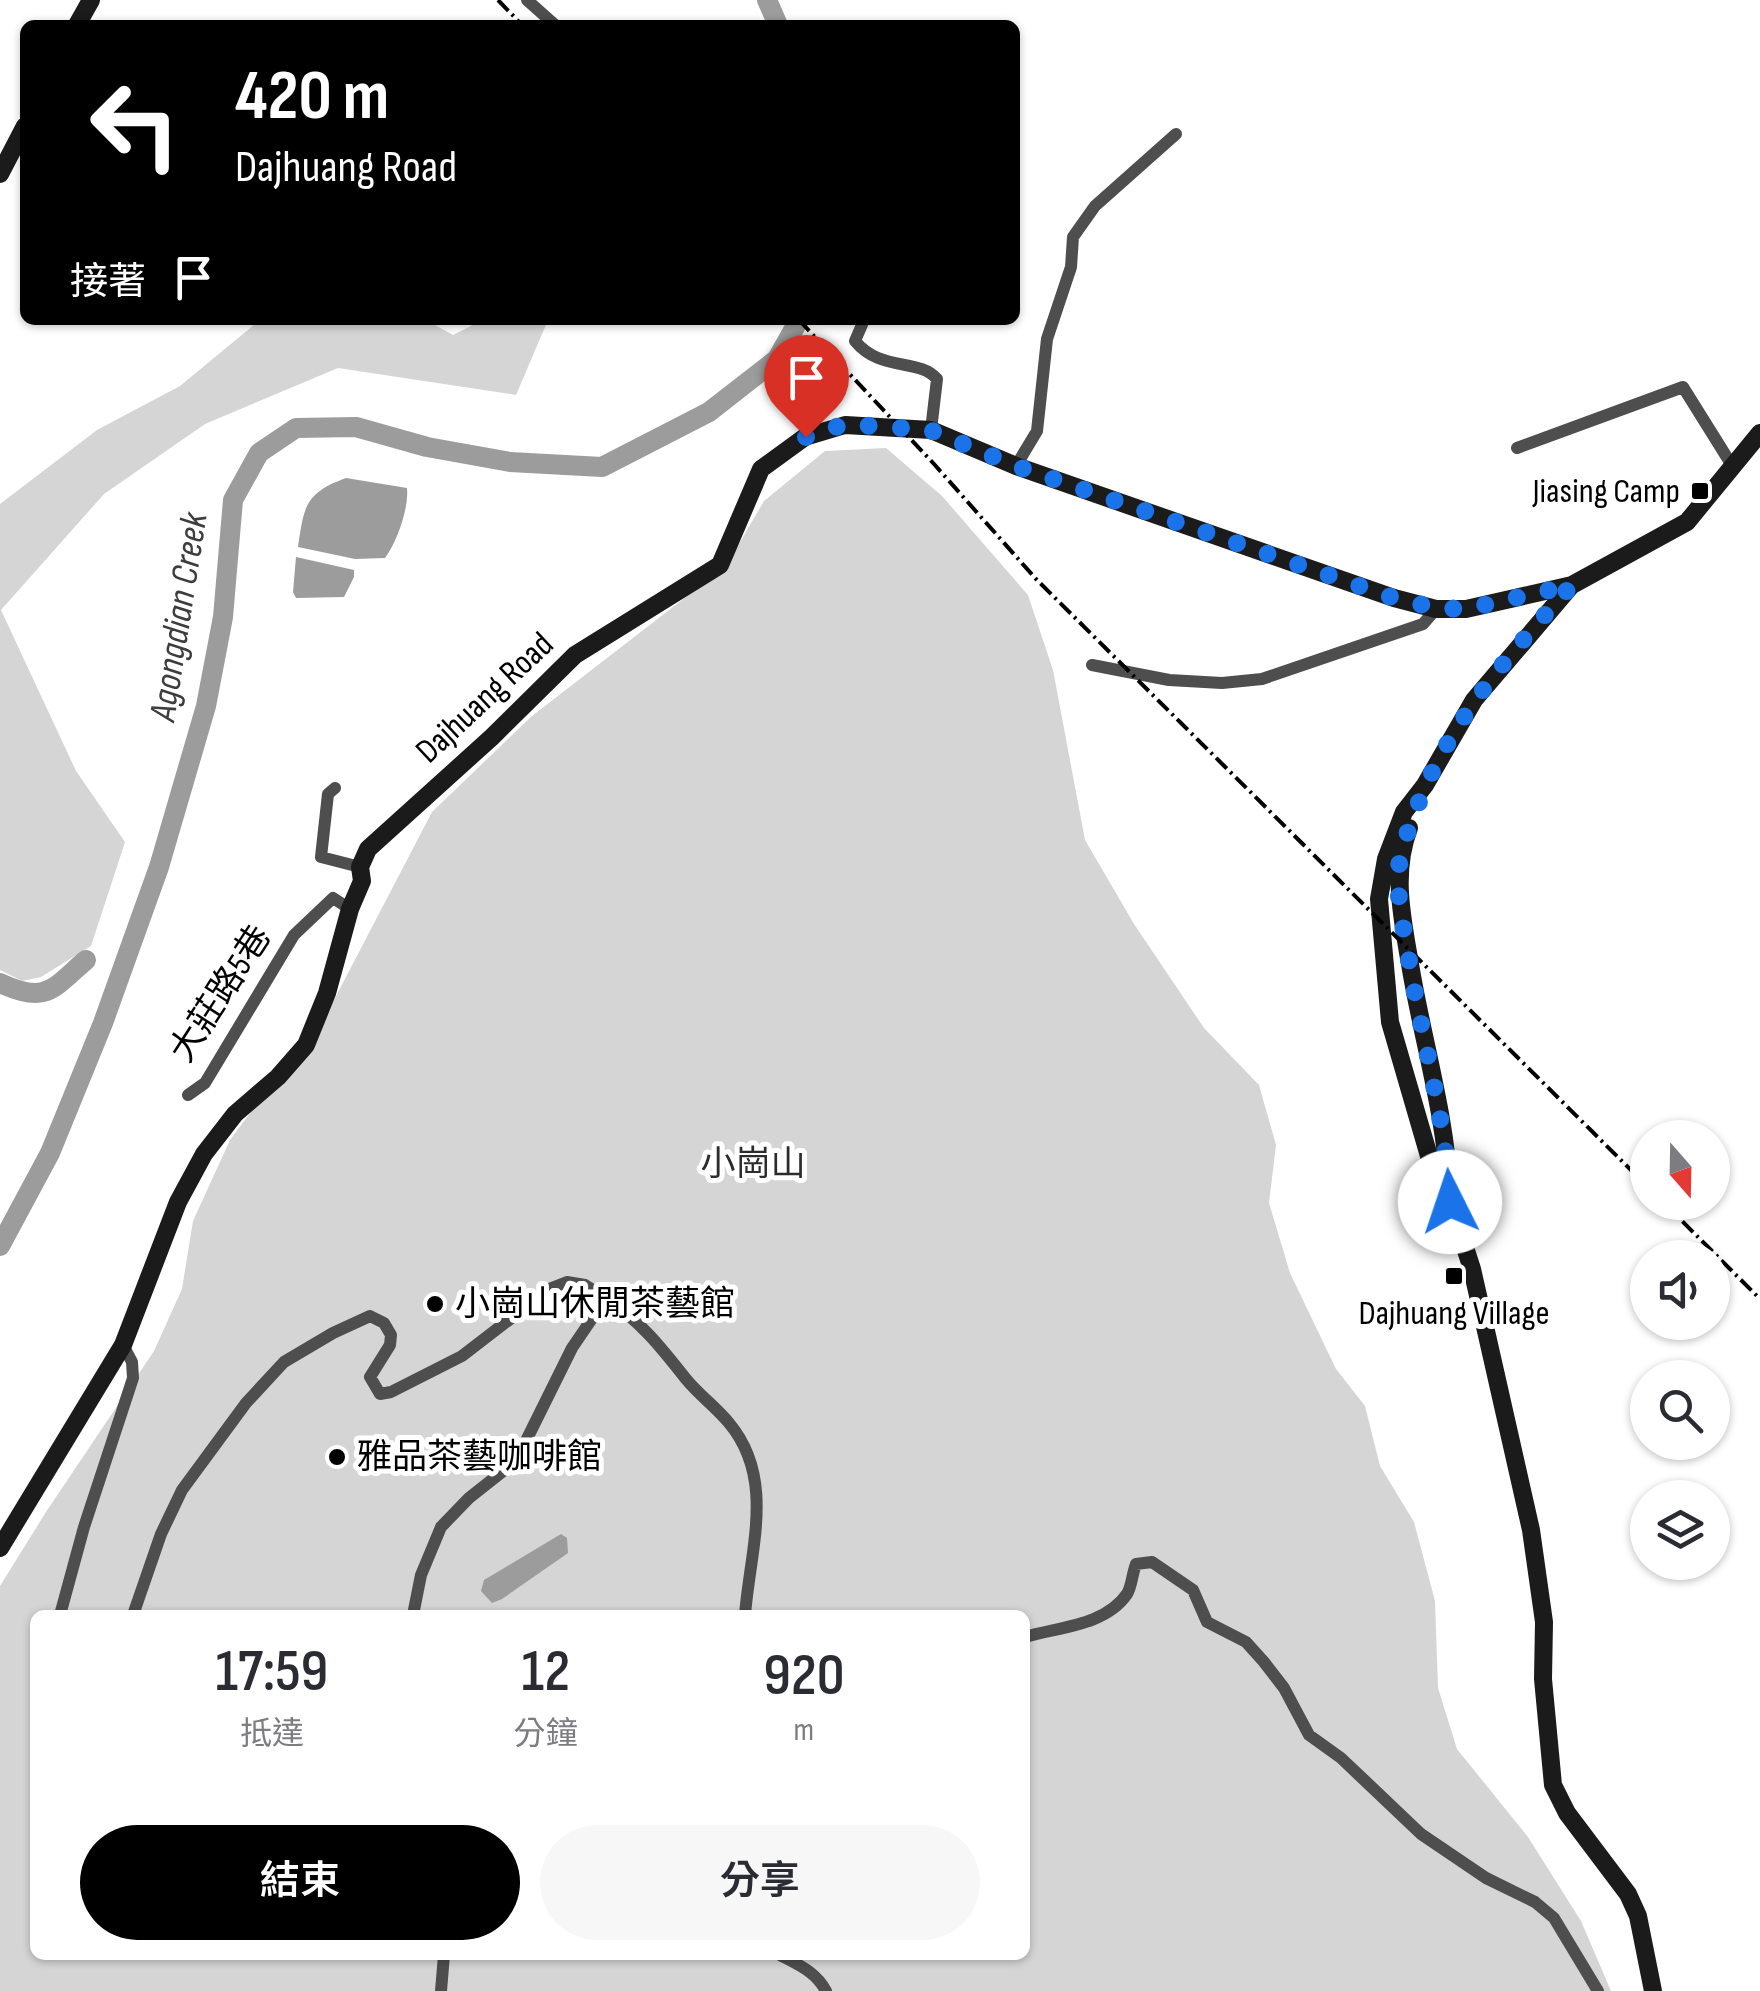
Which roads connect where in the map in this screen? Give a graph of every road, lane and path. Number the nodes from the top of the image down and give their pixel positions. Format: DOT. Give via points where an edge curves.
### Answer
graph roads {
  1 [pos="527,0"];
  2 [pos="549,20"];
  3 [pos="1176,134"];
  4 [pos="20,136"];
  5 [pos="0,174"];
  6 [pos="862,325"];
  7 [pos="930,430"];
  8 [pos="1760,433"];
  9 [pos="1516,448"];
  10 [pos="1016,466"];
  11 [pos="1733,468"];
  12 [pos="1572,585"];
  13 [pos="1436,608"];
  14 [pos="1092,665"];
  15 [pos="1425,785"];
  16 [pos="334,788"];
  17 [pos="360,866"];
  18 [pos="350,908"];
  19 [pos="188,1095"];
  20 [pos="1450,1202"];
  21 [pos="606,1298"];
  22 [pos="124,1345"];
  23 [pos="0,1548"];
  24 [pos="61,1610"];
  25 [pos="135,1610"];
  26 [pos="414,1610"];
  27 [pos="746,1610"];
  28 [pos="1030,1636"];
  29 [pos="444,1960"];
  30 [pos="788,1960"];
  31 [pos="441,1991"];
  32 [pos="826,1991"];
  33 [pos="1598,1991"];
  34 [pos="1653,1991"];
  1 -- 2 [label="street"];
  3 -- 10 [label="street" via="1096,206 1073,237 1071,268 1047,339 1036,431"];
  4 -- 5 [label="street"];
  6 -- 7 [label="street" via="855,341 863,350 937,379"];
  7 -- 10 [label="street, Dajhuang Road"];
  7 -- 17 [label="street, Dajhuang Road" via="845,424 806,437 761,469 720,565 575,655 368,849"];
  8 -- 11 [label="street, Dajhuang Road"];
  9 -- 11 [label="street" via="1683,387"];
  10 -- 13 [label="street, Dajhuang Road"];
  11 -- 12 [label="street, Dajhuang Road" via="1687,522"];
  12 -- 13 [label="street, Dajhuang Road" via="1466,609"];
  12 -- 15 [label="street" via="1474,700"];
  13 -- 14 [label="street" via="1423,624 1262,679 1168,680"];
  15 -- 20 [label="street" via="1403,844 1398,882"];
  15 -- 20 [label="street" via="1404,812 1379,898 1390,1022"];
  16 -- 17 [label="street" via="321,856"];
  17 -- 18 [label="street, Dajhuang Road" via="362,881"];
  18 -- 19 [label="street, 大莊路5巷" via="333,898 294,934 205,1083"];
  18 -- 22 [label="street, Dajhuang Road" via="306,1045 204,1154 178,1202"];
  20 -- 34 [label="street" via="1472,1269 1531,1530 1544,1622 1553,1785 1628,1894"];
  21 -- 25 [label="street" via="567,1282 550,1289 462,1356 391,1392 380,1394 370,1377 391,1334 370,1316 284,1362 182,1490"];
  21 -- 26 [label="street" via="572,1348 516,1461 442,1527"];
  21 -- 27 [label="street" via="656,1338 744,1445 758,1504"];
  22 -- 23 [label="street, Dajhuang Road"];
  22 -- 24 [label="street" via="133,1378"];
  28 -- 33 [label="street" via="1112,1610 1129,1592 1136,1564 1152,1562 1193,1590 1207,1622 1246,1642 1264,1662 1308,1736 1341,1758 1421,1834 1554,1918"];
  29 -- 31 [label="street"];
  30 -- 32 [label="street"];
}
